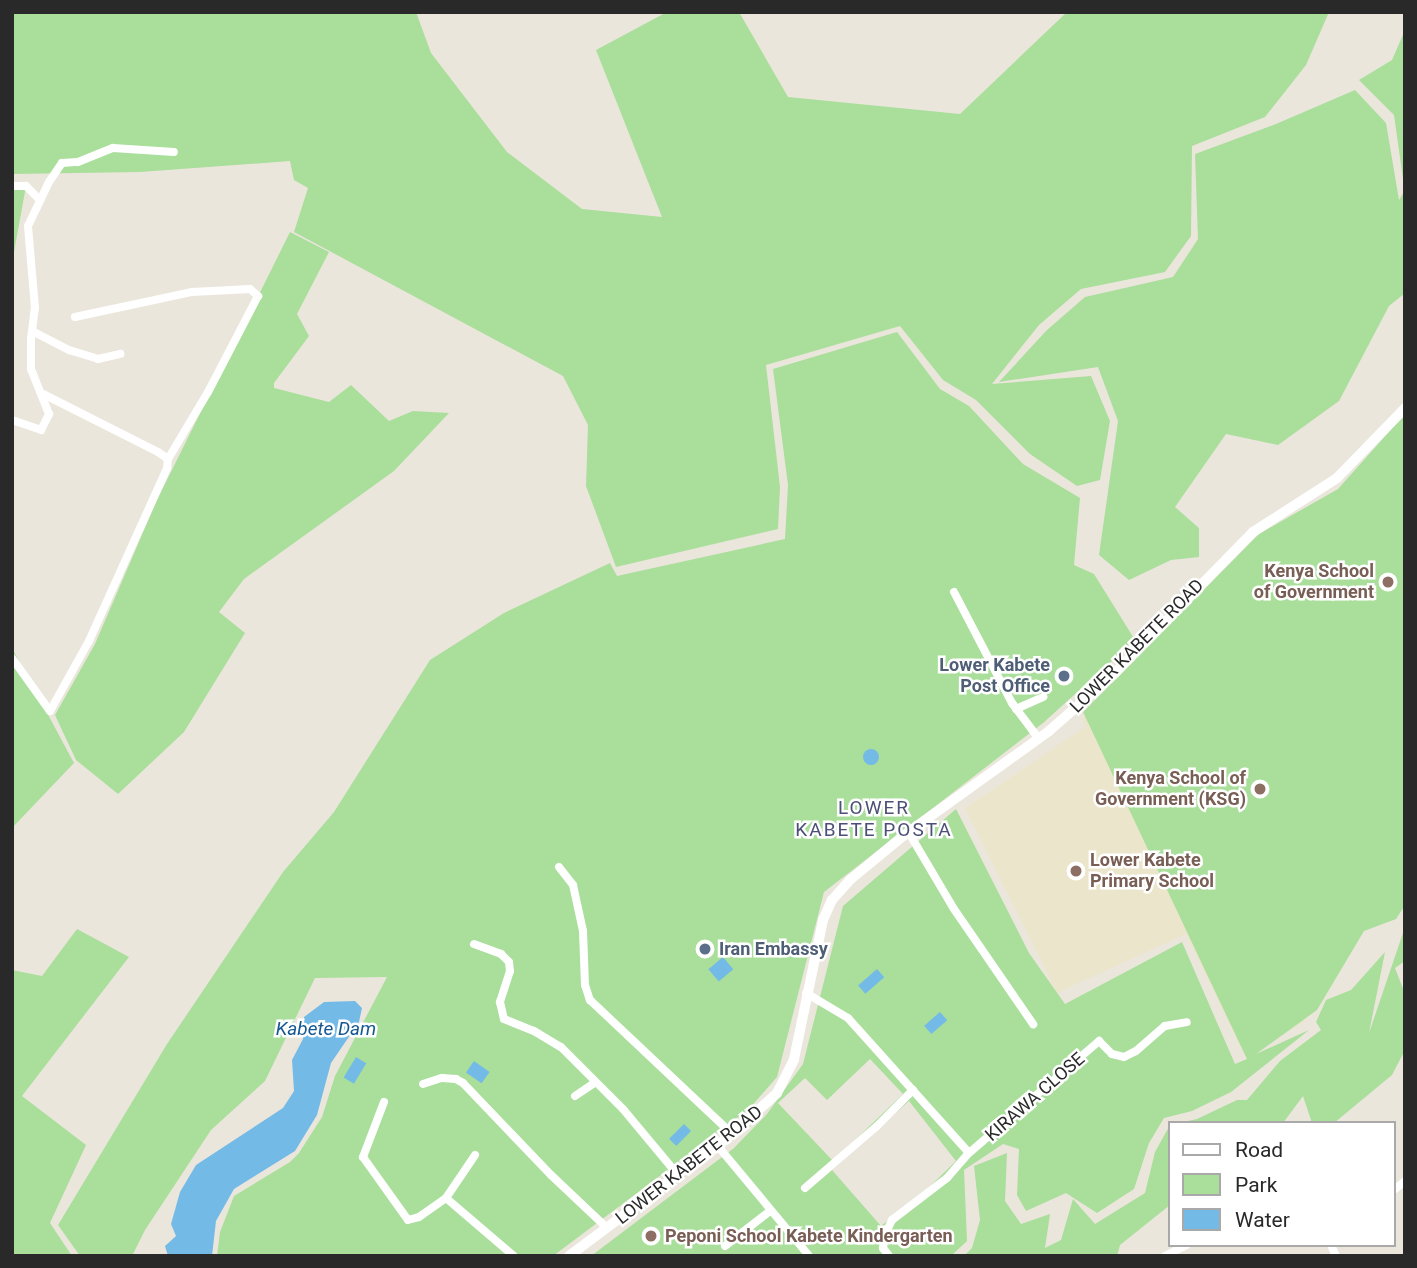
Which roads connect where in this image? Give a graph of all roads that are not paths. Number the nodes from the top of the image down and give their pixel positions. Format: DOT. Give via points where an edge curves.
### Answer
graph roads {
  1 [pos="174,152"];
  2 [pos="12,186"];
  3 [pos="39,199"];
  4 [pos="75,317"];
  5 [pos="32,331"];
  6 [pos="120,354"];
  7 [pos="43,394"];
  8 [pos="1405,408"];
  9 [pos="12,420"];
  10 [pos="168,459"];
  11 [pos="954,592"];
  12 [pos="12,658"];
  13 [pos="1043,696"];
  14 [pos="1016,709"];
  15 [pos="1039,739"];
  16 [pos="909,832"];
  17 [pos="559,867"];
  18 [pos="474,944"];
  19 [pos="806,993"];
  20 [pos="1186,1022"];
  21 [pos="1033,1024"];
  22 [pos="594,1083"];
  23 [pos="423,1084"];
  24 [pos="913,1090"];
  25 [pos="575,1096"];
  26 [pos="384,1102"];
  27 [pos="732,1134"];
  28 [pos="717,1145"];
  29 [pos="969,1153"];
  30 [pos="475,1155"];
  31 [pos="678,1175"];
  32 [pos="805,1188"];
  33 [pos="446,1198"];
  34 [pos="770,1211"];
  35 [pos="607,1228"];
  36 [pos="725,1245"];
  37 [pos="1182,1247"];
  38 [pos="1166,1255"];
  39 [pos="514,1256"];
  40 [pos="569,1256"];
  41 [pos="809,1256"];
  42 [pos="889,1256"];
  1 -- 3 [label="street" via="114,148 62,163"];
  2 -- 3 [label="street" via="26,186"];
  3 -- 5 [label="street" via="28,226 35,308"];
  4 -- 10 [label="street" via="192,292 250,289 258,296"];
  5 -- 6 [label="street" via="98,359"];
  5 -- 7 [label="street" via="31,369"];
  7 -- 9 [label="street" via="49,414 41,430"];
  7 -- 10 [label="street"];
  8 -- 15 [label="main road, LOWER KABETE ROAD" via="1338,478 1253,532 1114,674"];
  10 -- 12 [label="street" via="89,641 50,711"];
  11 -- 14 [label="street"];
  13 -- 14 [label="street"];
  14 -- 15 [label="street"];
  15 -- 16 [label="main road, LOWER KABETE ROAD"];
  16 -- 19 [label="main road, LOWER KABETE ROAD" via="832,900"];
  16 -- 21 [label="street" via="974,940"];
  17 -- 27 [label="street" via="573,884 590,1000"];
  18 -- 22 [label="street" via="509,962 500,1002 504,1020 554,1043"];
  19 -- 24 [label="street, KIRAWA CLOSE" via="848,1018"];
  19 -- 27 [label="main road, LOWER KABETE ROAD" via="794,1059 785,1081"];
  20 -- 29 [label="street, KIRAWA CLOSE" via="1165,1026 1124,1057 1112,1054 1099,1041"];
  22 -- 25 [label="street"];
  22 -- 31 [label="street" via="623,1109"];
  23 -- 35 [label="street" via="442,1078 463,1083"];
  24 -- 29 [label="street, KIRAWA CLOSE"];
  24 -- 32 [label="street"];
  26 -- 33 [label="street" via="364,1160 408,1220"];
  27 -- 28 [label="main road, LOWER KABETE ROAD"];
  28 -- 31 [label="main road, LOWER KABETE ROAD"];
  28 -- 34 [label="street"];
  29 -- 42 [label="street" via="947,1178 892,1220 883,1248"];
  30 -- 33 [label="street"];
  31 -- 35 [label="main road, LOWER KABETE ROAD"];
  33 -- 39 [label="street"];
  34 -- 36 [label="street"];
  34 -- 41 [label="street"];
  35 -- 40 [label="main road, LOWER KABETE ROAD"];
  37 -- 38 [label="street"];
}
